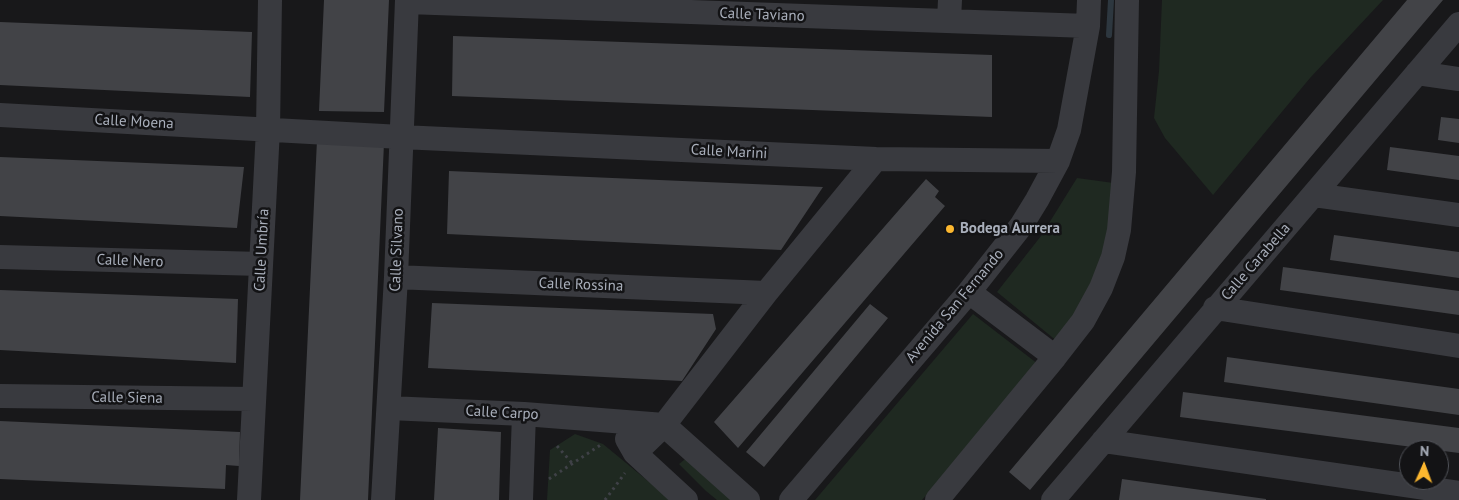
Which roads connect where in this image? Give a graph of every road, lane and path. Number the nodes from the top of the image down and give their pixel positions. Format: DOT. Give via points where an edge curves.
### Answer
graph roads {
  1 [pos="270,0"];
  2 [pos="1089,0"];
  3 [pos="1127,0"];
  4 [pos="407,1"];
  5 [pos="544,4"];
  6 [pos="681,6"];
  7 [pos="815,8"];
  8 [pos="949,10"];
  9 [pos="1459,24"];
  10 [pos="1088,26"];
  11 [pos="1417,73"];
  12 [pos="1459,78"];
  13 [pos="0,115"];
  14 [pos="268,129"];
  15 [pos="401,137"];
  16 [pos="876,159"];
  17 [pos="1058,161"];
  18 [pos="1314,195"];
  19 [pos="1459,215"];
  20 [pos="0,257"];
  21 [pos="261,264"];
  22 [pos="396,277"];
  23 [pos="969,292"];
  24 [pos="766,293"];
  25 [pos="1215,308"];
  26 [pos="1459,346"];
  27 [pos="1055,357"];
  28 [pos="0,396"];
  29 [pos="254,399"];
  30 [pos="389,408"];
  31 [pos="524,414"];
  32 [pos="615,421"];
  33 [pos="664,425"];
  34 [pos="1103,441"];
  35 [pos="603,444"];
  36 [pos="557,446"];
  37 [pos="632,460"];
  38 [pos="572,463"];
  39 [pos="548,479"];
  40 [pos="1459,493"];
  41 [pos="607,499"];
  42 [pos="249,500"];
  43 [pos="383,500"];
  44 [pos="521,500"];
  45 [pos="686,500"];
  46 [pos="748,500"];
  47 [pos="791,500"];
  48 [pos="936,500"];
  49 [pos="1053,500"];
  1 -- 14 [label="street, Calle Umbría"];
  2 -- 10 [label="street, Avenida San Fernando"];
  3 -- 27 [label="street" via="1124,172 1119,230 1101,288 1083,321"];
  4 -- 5 [label="street, Calle Taviano"];
  4 -- 15 [label="street, Calle Silvano"];
  5 -- 6 [label="street, Calle Taviano"];
  6 -- 7 [label="street, Calle Taviano"];
  7 -- 8 [label="street, Calle Taviano"];
  8 -- 10 [label="street, Calle Taviano"];
  9 -- 11 [label="street, Calle Carabella"];
  10 -- 17 [label="street, Avenida San Fernando" via="1069,130"];
  11 -- 12 [label="street"];
  11 -- 18 [label="street, Calle Carabella"];
  13 -- 14 [label="street, Calle Moena"];
  14 -- 15 [label="street, Calle Moena"];
  14 -- 21 [label="street, Calle Umbría"];
  15 -- 16 [label="street, Calle Marini"];
  15 -- 22 [label="street, Calle Silvano"];
  16 -- 17 [label="street, Calle Marini"];
  16 -- 24 [label="street"];
  17 -- 23 [label="street, Avenida San Fernando" via="1021,226"];
  18 -- 19 [label="street"];
  18 -- 25 [label="street, Calle Carabella"];
  20 -- 21 [label="street, Calle Nero"];
  21 -- 29 [label="street, Calle Umbría"];
  22 -- 24 [label="street, Calle Rossina"];
  22 -- 30 [label="street, Calle Silvano"];
  23 -- 27 [label="street"];
  23 -- 47 [label="street, Avenida San Fernando"];
  24 -- 33 [label="street"];
  25 -- 26 [label="street"];
  25 -- 34 [label="street, Calle Carabella"];
  27 -- 48 [label="street"];
  28 -- 29 [label="street, Calle Siena"];
  29 -- 42 [label="street, Calle Umbría"];
  30 -- 31 [label="street, Calle Carpo"];
  30 -- 43 [label="street, Calle Silvano"];
  31 -- 32 [label="street, Calle Carpo"];
  31 -- 44 [label="street"];
  32 -- 33 [label="street, Calle Carpo"];
  32 -- 37 [label="street"];
  33 -- 37 [label="street"];
  33 -- 46 [label="street"];
  34 -- 40 [label="street"];
  34 -- 49 [label="street, Calle Carabella"];
  35 -- 38 [label="path"];
  36 -- 38 [label="path"];
  37 -- 41 [label="path"];
  37 -- 45 [label="street"];
  38 -- 39 [label="path"];
}
